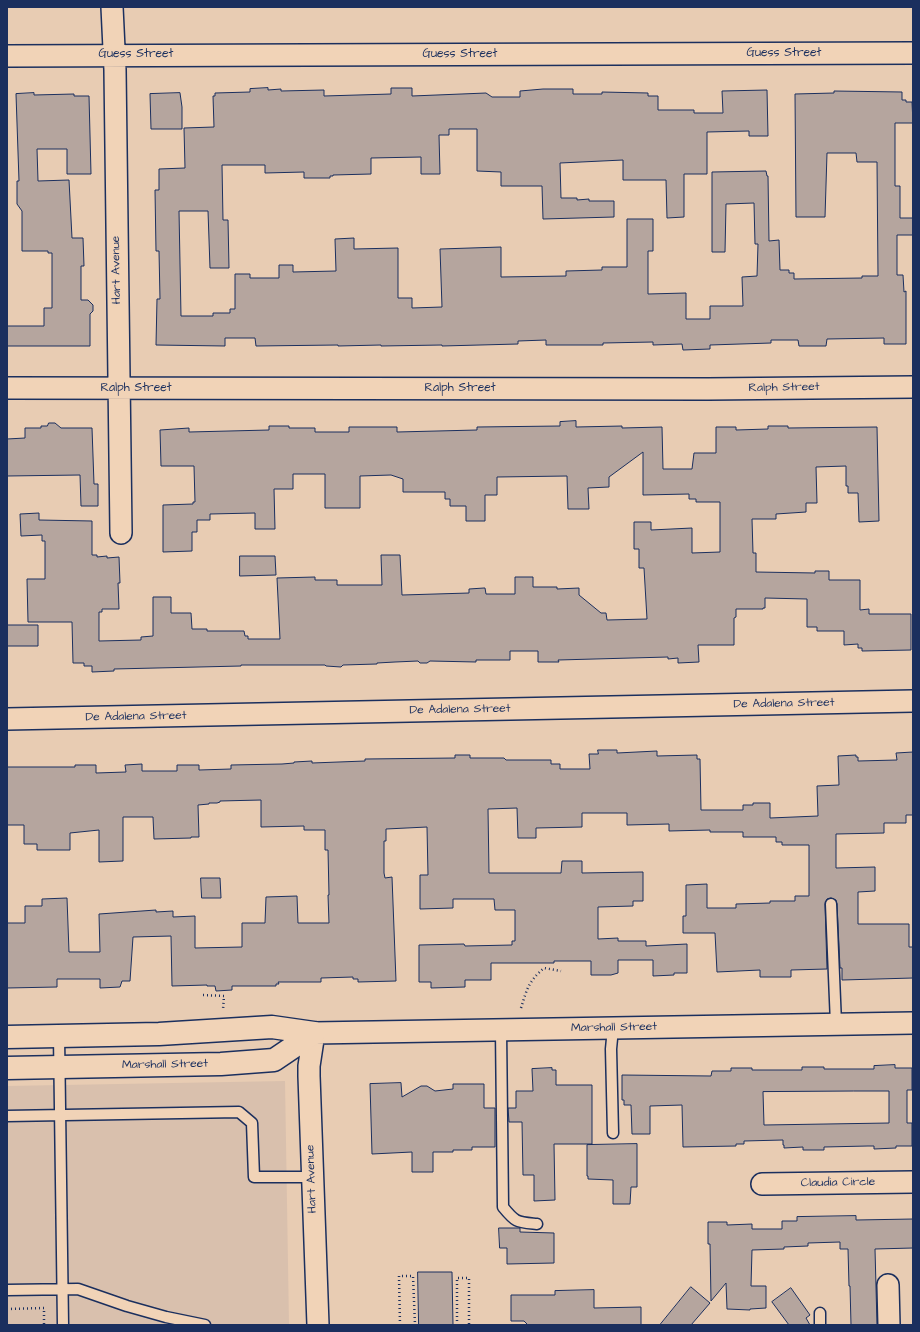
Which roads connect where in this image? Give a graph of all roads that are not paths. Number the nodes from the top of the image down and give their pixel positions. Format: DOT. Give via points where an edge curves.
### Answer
graph roads {
  1 [pos="112,7"];
  2 [pos="913,53"];
  3 [pos="114,54"];
  4 [pos="7,56"];
  5 [pos="913,386"];
  6 [pos="7,388"];
  7 [pos="118,388"];
  8 [pos="121,534"];
  9 [pos="913,701"];
  10 [pos="7,719"];
  11 [pos="831,904"];
  12 [pos="913,1023"];
  13 [pos="836,1024"];
  14 [pos="613,1028"];
  15 [pos="501,1030"];
  16 [pos="314,1033"];
  17 [pos="60,1036"];
  18 [pos="7,1037"];
  19 [pos="7,1068"];
  20 [pos="60,1068"];
  21 [pos="60,1115"];
  22 [pos="7,1116"];
  23 [pos="613,1133"];
  24 [pos="312,1177"];
  25 [pos="913,1182"];
  26 [pos="762,1184"];
  27 [pos="537,1224"];
  28 [pos="888,1285"];
  29 [pos="62,1289"];
  30 [pos="7,1290"];
  31 [pos="820,1313"];
  32 [pos="63,1325"];
  33 [pos="205,1325"];
  34 [pos="318,1325"];
  35 [pos="820,1325"];
  36 [pos="890,1325"];
  1 -- 3 [label="street, Hart Avenue"];
  2 -- 3 [label="street, Guess Street"];
  3 -- 4 [label="street, Guess Street"];
  3 -- 7 [label="street, Hart Avenue"];
  5 -- 7 [label="street, Ralph Street" via="708,389"];
  6 -- 7 [label="street, Ralph Street"];
  7 -- 8 [label="street, Hart Avenue"];
  9 -- 10 [label="street, De Adalena Street"];
  11 -- 13 [label="lane"];
  12 -- 13 [label="street, Marshall Street"];
  13 -- 14 [label="street, Marshall Street"];
  14 -- 15 [label="street, Marshall Street"];
  14 -- 23 [label="lane"];
  15 -- 16 [label="street, Marshall Street"];
  15 -- 27 [label="lane" via="503,1207 512,1219 520,1223"];
  16 -- 17 [label="street, Marshall Street" via="272,1028"];
  16 -- 20 [label="street, Marshall Street" via="274,1060 221,1064"];
  16 -- 24 [label="street, Hart Avenue" via="309,1066"];
  17 -- 18 [label="street, Marshall Street"];
  17 -- 20 [label="lane"];
  19 -- 20 [label="street, Marshall Street"];
  20 -- 21 [label="lane"];
  21 -- 22 [label="lane"];
  21 -- 24 [label="lane" via="239,1112 252,1123 254,1177"];
  21 -- 29 [label="lane"];
  24 -- 34 [label="street, Hart Avenue"];
  25 -- 26 [label="street, Claudia Circle"];
  28 -- 36 [label="street"];
  29 -- 30 [label="lane"];
  29 -- 32 [label="lane"];
  29 -- 33 [label="lane" via="78,1289 127,1306"];
  31 -- 35 [label="lane"];
}
